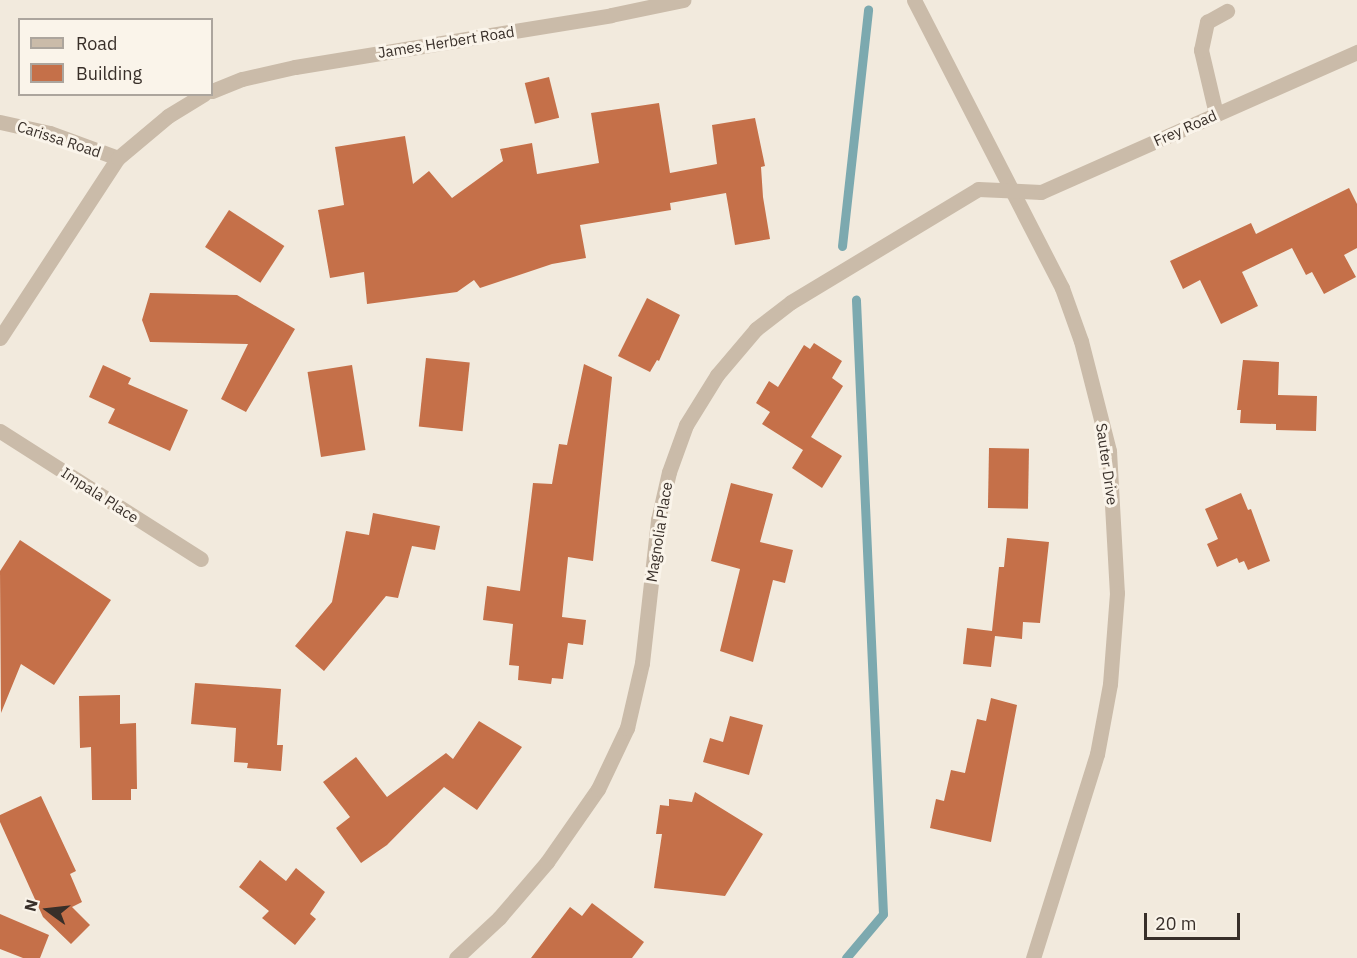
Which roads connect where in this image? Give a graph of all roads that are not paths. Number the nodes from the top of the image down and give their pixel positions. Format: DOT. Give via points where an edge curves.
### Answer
graph roads {
  1 [pos="682,0"];
  2 [pos="914,0"];
  3 [pos="1227,11"];
  4 [pos="1357,52"];
  5 [pos="213,91"];
  6 [pos="201,96"];
  7 [pos="1216,114"];
  8 [pos="0,122"];
  9 [pos="118,158"];
  10 [pos="1010,190"];
  11 [pos="0,338"];
  12 [pos="0,431"];
  13 [pos="201,559"];
  14 [pos="456,958"];
  15 [pos="1034,958"];
  1 -- 5 [label="street, James Herbert Road" via="295,67 242,79"];
  2 -- 10 [label="street, Sauter Drive"];
  3 -- 7 [label="street" via="1207,22 1201,50"];
  4 -- 7 [label="street, Frey Road"];
  6 -- 9 [label="street" via="168,116"];
  7 -- 10 [label="street, Frey Road" via="1041,192"];
  8 -- 9 [label="street, Carissa Road" via="50,133"];
  9 -- 11 [label="street"];
  10 -- 14 [label="street, Magnolia Place" via="978,189 791,302 756,329 717,375 686,425 669,472 658,520 642,663 627,728 598,789 547,862 499,918"];
  10 -- 15 [label="street, Sauter Drive" via="1046,251 1082,341 1109,451 1117,593 1110,684 1097,754"];
  12 -- 13 [label="street, Impala Place"];
}
